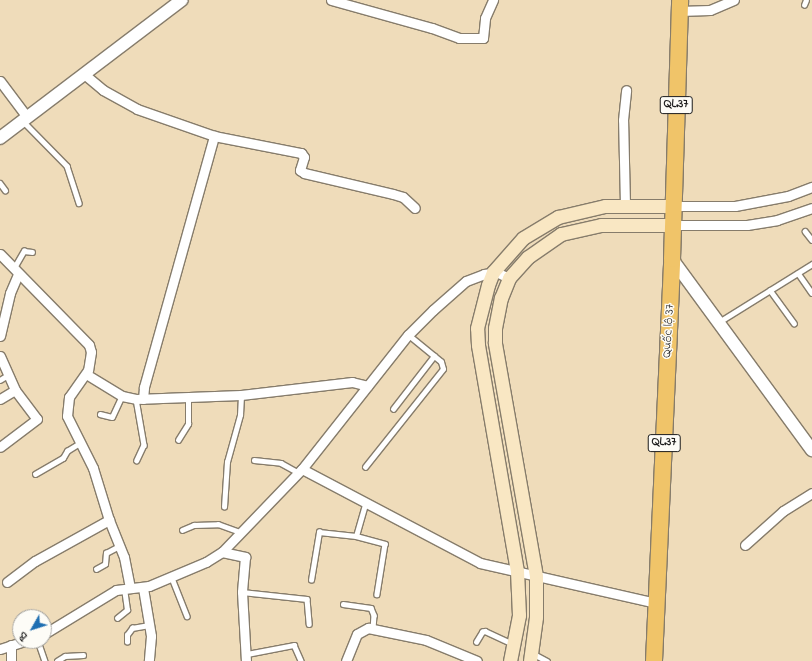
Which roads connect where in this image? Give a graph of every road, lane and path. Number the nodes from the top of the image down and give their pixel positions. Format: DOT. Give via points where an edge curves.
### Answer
graph roads {
  1 [pos="182,0"];
  2 [pos="331,0"];
  3 [pos="493,0"];
  4 [pos="734,0"];
  5 [pos="679,5"];
  6 [pos="84,74"];
  7 [pos="0,81"];
  8 [pos="626,90"];
  9 [pos="25,119"];
  10 [pos="214,136"];
  11 [pos="0,138"];
  12 [pos="0,183"];
  13 [pos="812,187"];
  14 [pos="5,190"];
  15 [pos="79,203"];
  16 [pos="625,205"];
  17 [pos="414,208"];
  18 [pos="812,208"];
  19 [pos="672,216"];
  20 [pos="805,231"];
  21 [pos="812,240"];
  22 [pos="32,252"];
  23 [pos="0,254"];
  24 [pos="672,259"];
  25 [pos="812,264"];
  26 [pos="16,272"];
  27 [pos="798,273"];
  28 [pos="502,275"];
  29 [pos="770,290"];
  30 [pos="812,293"];
  31 [pos="718,323"];
  32 [pos="794,323"];
  33 [pos="408,335"];
  34 [pos="0,336"];
  35 [pos="0,356"];
  36 [pos="434,356"];
  37 [pos="86,374"];
  38 [pos="4,378"];
  39 [pos="368,386"];
  40 [pos="15,390"];
  41 [pos="241,395"];
  42 [pos="122,396"];
  43 [pos="0,399"];
  44 [pos="140,399"];
  45 [pos="188,399"];
  46 [pos="393,408"];
  47 [pos="100,414"];
  48 [pos="178,440"];
  49 [pos="80,443"];
  50 [pos="0,447"];
  51 [pos="812,450"];
  52 [pos="137,460"];
  53 [pos="254,460"];
  54 [pos="365,467"];
  55 [pos="300,471"];
  56 [pos="35,474"];
  57 [pos="812,493"];
  58 [pos="365,504"];
  59 [pos="224,507"];
  60 [pos="109,520"];
  61 [pos="182,530"];
  62 [pos="240,532"];
  63 [pos="356,536"];
  64 [pos="745,545"];
  65 [pos="119,546"];
  66 [pos="222,552"];
  67 [pos="96,570"];
  68 [pos="517,571"];
  69 [pos="536,576"];
  70 [pos="172,578"];
  71 [pos="310,580"];
  72 [pos="7,582"];
  73 [pos="127,587"];
  74 [pos="144,588"];
  75 [pos="242,592"];
  76 [pos="377,594"];
  77 [pos="343,604"];
  78 [pos="656,604"];
  79 [pos="187,616"];
  80 [pos="117,618"];
  81 [pos="309,624"];
  82 [pos="149,625"];
  83 [pos="373,628"];
  84 [pos="52,629"];
  85 [pos="126,642"];
  86 [pos="476,642"];
  87 [pos="514,644"];
  88 [pos="11,646"];
  89 [pos="0,649"];
  90 [pos="41,649"];
  91 [pos="83,655"];
  92 [pos="247,657"];
  93 [pos="531,657"];
  94 [pos="11,661"];
  95 [pos="45,661"];
  96 [pos="57,661"];
  97 [pos="149,661"];
  98 [pos="301,661"];
  99 [pos="346,661"];
  100 [pos="477,661"];
  101 [pos="510,661"];
  102 [pos="547,661"];
  103 [pos="654,661"];
  1 -- 6 [label="street"];
  2 -- 3 [label="street" via="459,38 483,38 485,18"];
  4 -- 5 [label="street" via="710,10"];
  5 -- 19 [label="highway, Quốc lộ 37 / QL.37"];
  6 -- 9 [label="street"];
  6 -- 10 [label="street" via="103,90 137,109"];
  7 -- 9 [label="street"];
  8 -- 16 [label="street" via="622,120"];
  9 -- 11 [label="street"];
  9 -- 15 [label="lane" via="67,166"];
  10 -- 17 [label="street" via="301,153 304,157 300,168 302,172 403,197"];
  10 -- 44 [label="street"];
  12 -- 14 [label="lane"];
  13 -- 19 [label="street" via="788,196"];
  16 -- 19 [label="main road"];
  16 -- 28 [label="main road" via="574,212 541,226 518,243"];
  18 -- 19 [label="street" via="777,220 747,225"];
  19 -- 24 [label="highway, Quốc lộ 37 / QL.37"];
  19 -- 28 [label="main road" via="575,229 544,245"];
  20 -- 21 [label="lane"];
  22 -- 26 [label="lane" via="24,251"];
  23 -- 26 [label="street"];
  24 -- 31 [label="street"];
  24 -- 78 [label="highway, Quốc lộ 37 / QL.37"];
  25 -- 27 [label="lane"];
  26 -- 34 [label="street"];
  26 -- 37 [label="street" via="90,345"];
  27 -- 29 [label="lane"];
  27 -- 30 [label="lane"];
  28 -- 33 [label="street" via="466,282"];
  28 -- 68 [label="main road" via="480,310 478,345"];
  28 -- 69 [label="main road" via="494,343"];
  29 -- 31 [label="lane"];
  29 -- 32 [label="lane"];
  31 -- 51 [label="street"];
  33 -- 36 [label="lane"];
  33 -- 39 [label="street"];
  35 -- 38 [label="street"];
  36 -- 46 [label="lane"];
  36 -- 54 [label="lane" via="442,365 441,372"];
  37 -- 42 [label="street"];
  37 -- 49 [label="street" via="74,388 66,404 69,423"];
  38 -- 40 [label="street"];
  39 -- 41 [label="street" via="352,382"];
  39 -- 55 [label="street"];
  40 -- 43 [label="street"];
  40 -- 50 [label="street" via="37,419"];
  41 -- 45 [label="street"];
  41 -- 59 [label="lane" via="240,415 227,462"];
  42 -- 44 [label="street"];
  42 -- 47 [label="lane" via="112,417"];
  44 -- 45 [label="street"];
  44 -- 52 [label="lane" via="144,445"];
  45 -- 48 [label="lane" via="188,424"];
  49 -- 56 [label="lane" via="67,451 63,458"];
  49 -- 60 [label="street" via="93,468"];
  53 -- 55 [label="lane" via="281,463"];
  55 -- 58 [label="street"];
  55 -- 62 [label="street"];
  57 -- 64 [label="street" via="787,508"];
  58 -- 63 [label="lane"];
  58 -- 68 [label="street" via="480,562"];
  60 -- 65 [label="street"];
  60 -- 72 [label="street" via="35,560"];
  61 -- 62 [label="lane" via="194,525 218,524"];
  62 -- 66 [label="street"];
  63 -- 71 [label="lane" via="319,532"];
  63 -- 76 [label="lane" via="385,544"];
  65 -- 67 [label="lane" via="106,553 105,564"];
  65 -- 73 [label="street" via="126,565"];
  66 -- 70 [label="street"];
  66 -- 75 [label="street" via="245,557"];
  68 -- 69 [label="street"];
  68 -- 87 [label="main road" via="519,615"];
  69 -- 78 [label="street"];
  69 -- 93 [label="main road"];
  70 -- 74 [label="street"];
  70 -- 79 [label="lane"];
  73 -- 74 [label="street"];
  73 -- 80 [label="lane" via="127,610"];
  73 -- 84 [label="street" via="109,593"];
  74 -- 82 [label="street"];
  75 -- 81 [label="lane" via="307,599"];
  75 -- 92 [label="street"];
  77 -- 83 [label="lane" via="371,608 374,615"];
  78 -- 103 [label="highway, Quốc lộ 37 / QL.37"];
  82 -- 85 [label="lane" via="132,628"];
  82 -- 97 [label="street"];
  83 -- 99 [label="street" via="357,634"];
  83 -- 100 [label="street" via="426,640"];
  86 -- 87 [label="lane" via="485,631"];
  87 -- 101 [label="main road"];
  88 -- 89 [label="street"];
  88 -- 94 [label="street"];
  90 -- 95 [label="lane"];
  91 -- 96 [label="lane" via="65,656"];
  92 -- 98 [label="lane" via="294,645"];
  93 -- 102 [label="lane"];
}
